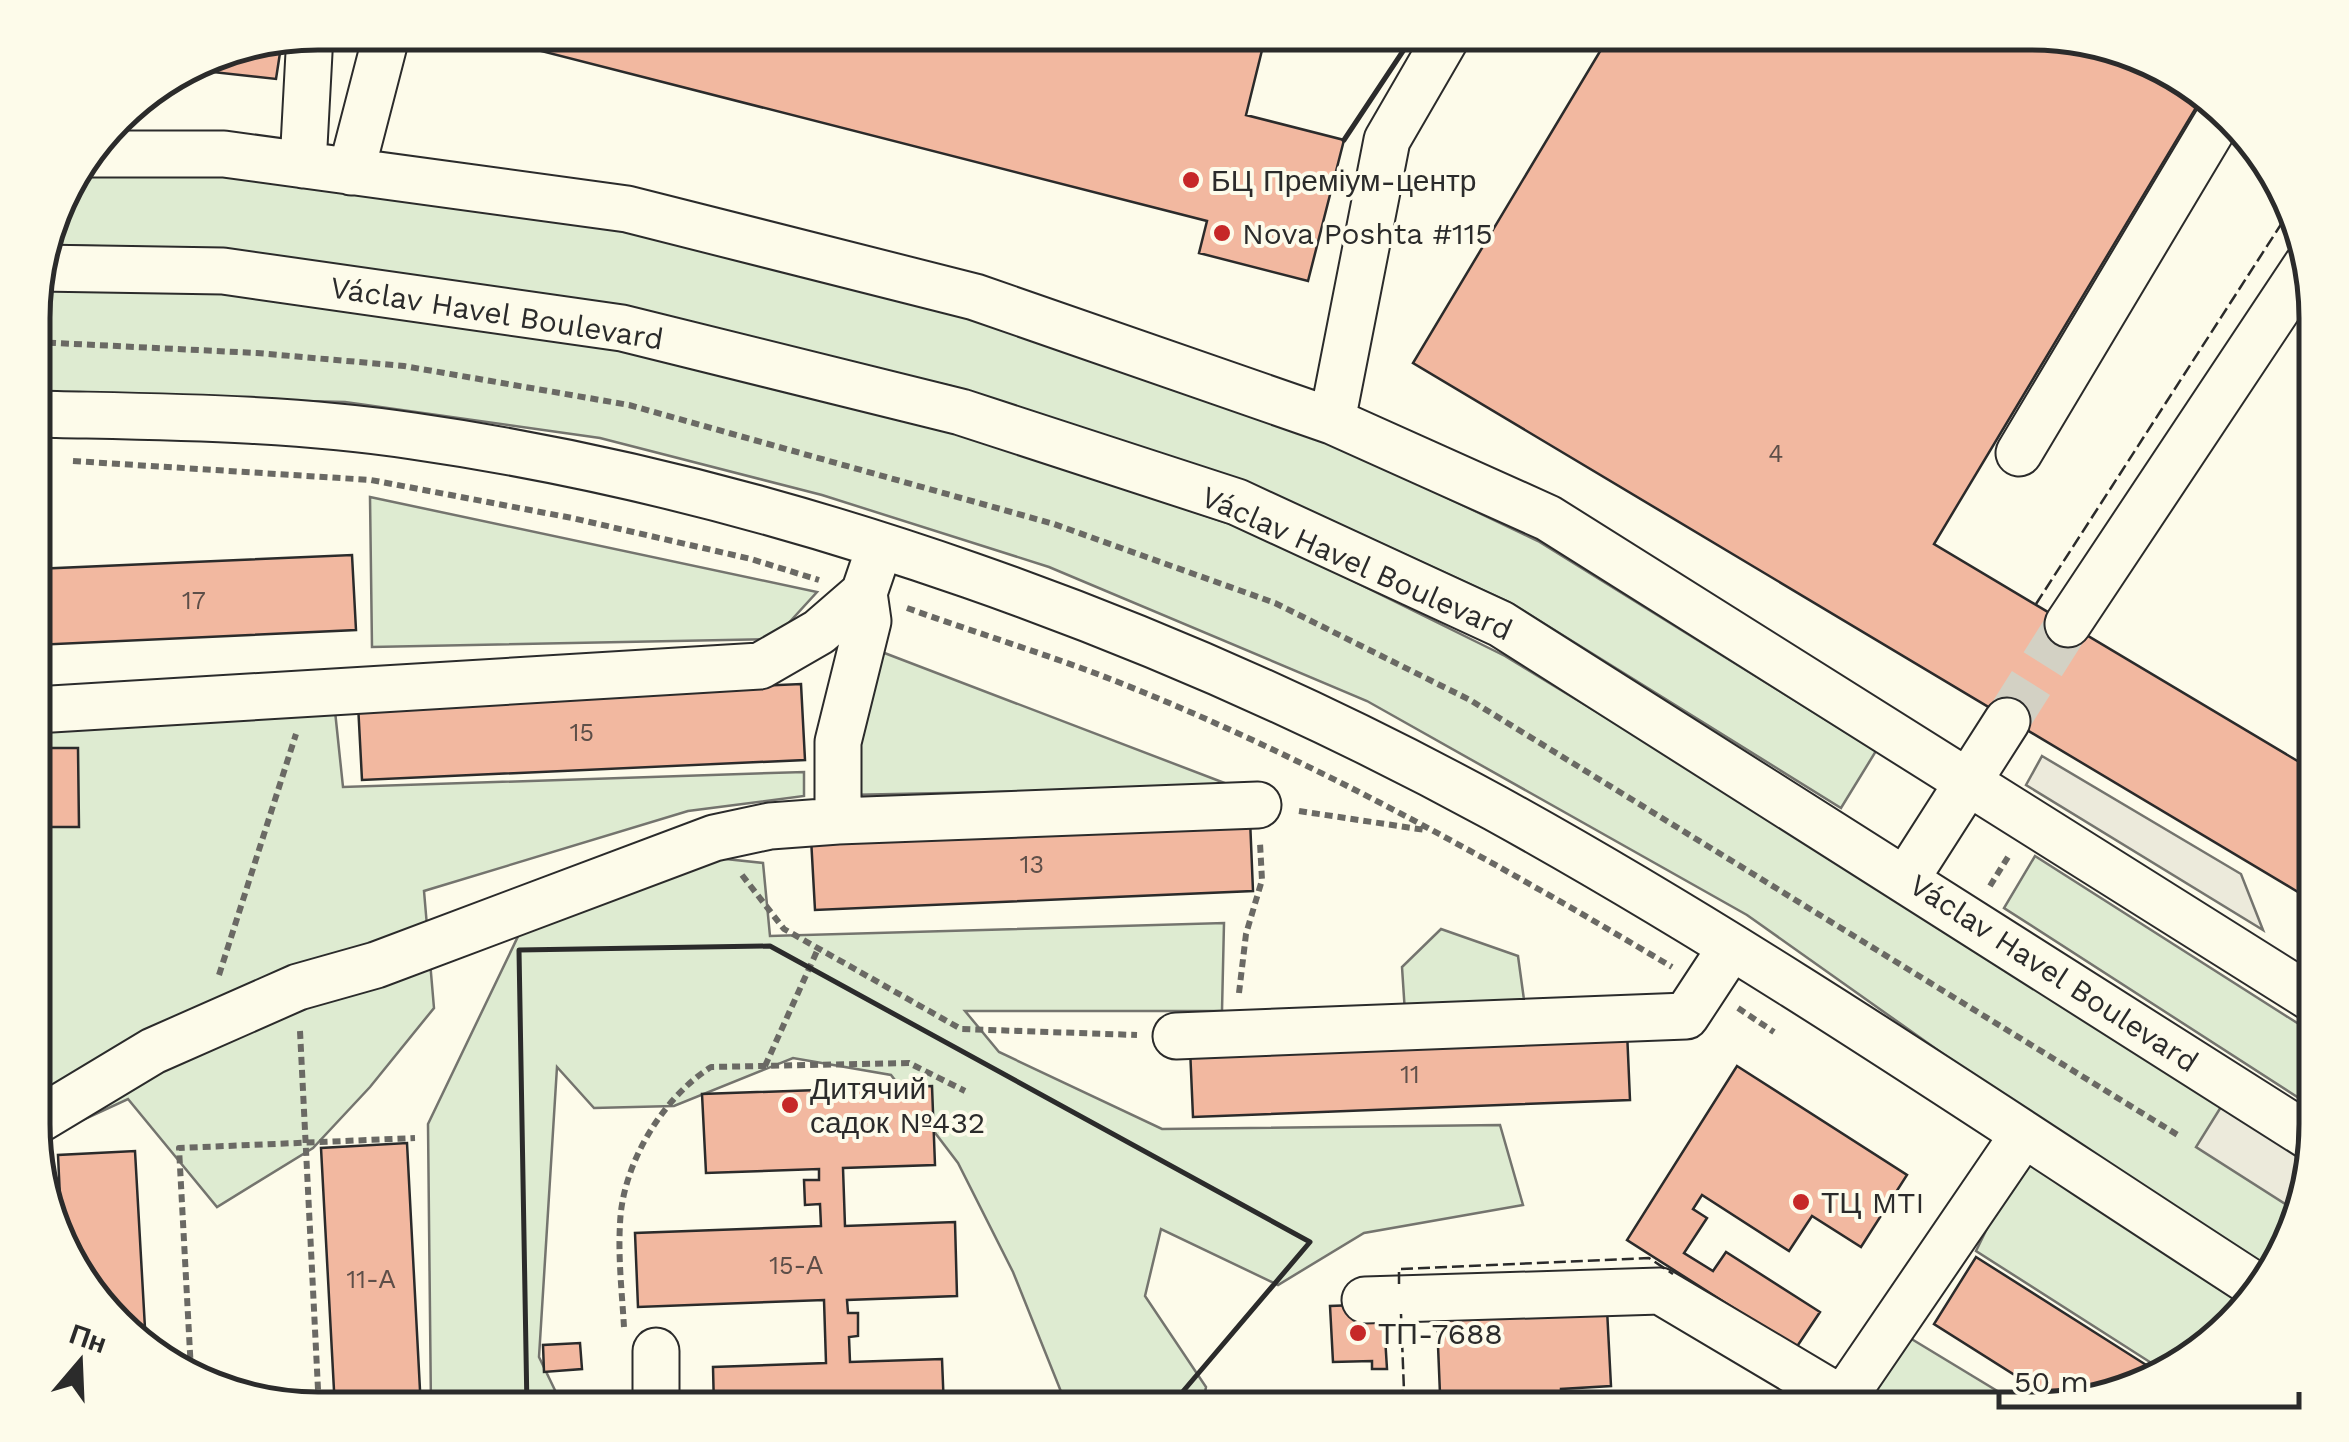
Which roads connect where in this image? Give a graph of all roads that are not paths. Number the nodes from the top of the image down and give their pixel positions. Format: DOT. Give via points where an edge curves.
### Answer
graph roads {
  1 [pos="381,50"];
  2 [pos="1439,50"];
  3 [pos="309,51"];
  4 [pos="2216,125"];
  5 [pos="106,154"];
  6 [pos="302,165"];
  7 [pos="350,172"];
  8 [pos="55,268"];
  9 [pos="2297,289"];
  10 [pos="50,414"];
  11 [pos="1332,421"];
  12 [pos="2020,453"];
  13 [pos="880,546"];
  14 [pos="864,594"];
  15 [pos="2068,624"];
  16 [pos="50,709"];
  17 [pos="2007,721"];
  18 [pos="1969,781"];
  19 [pos="1258,805"];
  20 [pos="838,821"];
  21 [pos="1906,879"];
  22 [pos="1730,949"];
  23 [pos="2298,990"];
  24 [pos="1176,1036"];
  25 [pos="50,1113"];
  26 [pos="2298,1129"];
  27 [pos="2023,1135"];
  28 [pos="2248,1281"];
  29 [pos="1365,1300"];
  30 [pos="656,1351"];
  31 [pos="1819,1391"];
  32 [pos="1848,1391"];
  33 [pos="656,1392"];
  1 -- 7 [label="street"];
  2 -- 11 [label="street" via="1387,140"];
  3 -- 6 [label="street"];
  4 -- 12 [label="street"];
  5 -- 6 [label="street" via="224,154"];
  6 -- 7 [label="street"];
  7 -- 11 [label="street" via="627,209 956,292"];
  8 -- 21 [label="street, Václav Havel Boulevard" via="222,272 622,328 960,412 1218,496 1501,624"];
  9 -- 15 [label="street"];
  10 -- 13 [label="street" via="257,420 413,436 632,478"];
  11 -- 18 [label="street" via="1548,518"];
  13 -- 14 [label="street"];
  13 -- 22 [label="street" via="1098,622 1275,697 1497,810"];
  14 -- 16 [label="street" via="819,632 760,666"];
  14 -- 20 [label="street" via="868,620 838,742"];
  17 -- 18 [label="street"];
  18 -- 21 [label="street"];
  18 -- 23 [label="street"];
  19 -- 20 [label="street"];
  20 -- 25 [label="street" via="714,838 376,965 298,987 153,1051"];
  21 -- 26 [label="street, Václav Havel Boulevard"];
  22 -- 24 [label="street" via="1686,1016"];
  22 -- 27 [label="street"];
  27 -- 28 [label="street"];
  27 -- 32 [label="street"];
  29 -- 31 [label="street" via="1660,1290"];
  30 -- 33 [label="street"];
}
